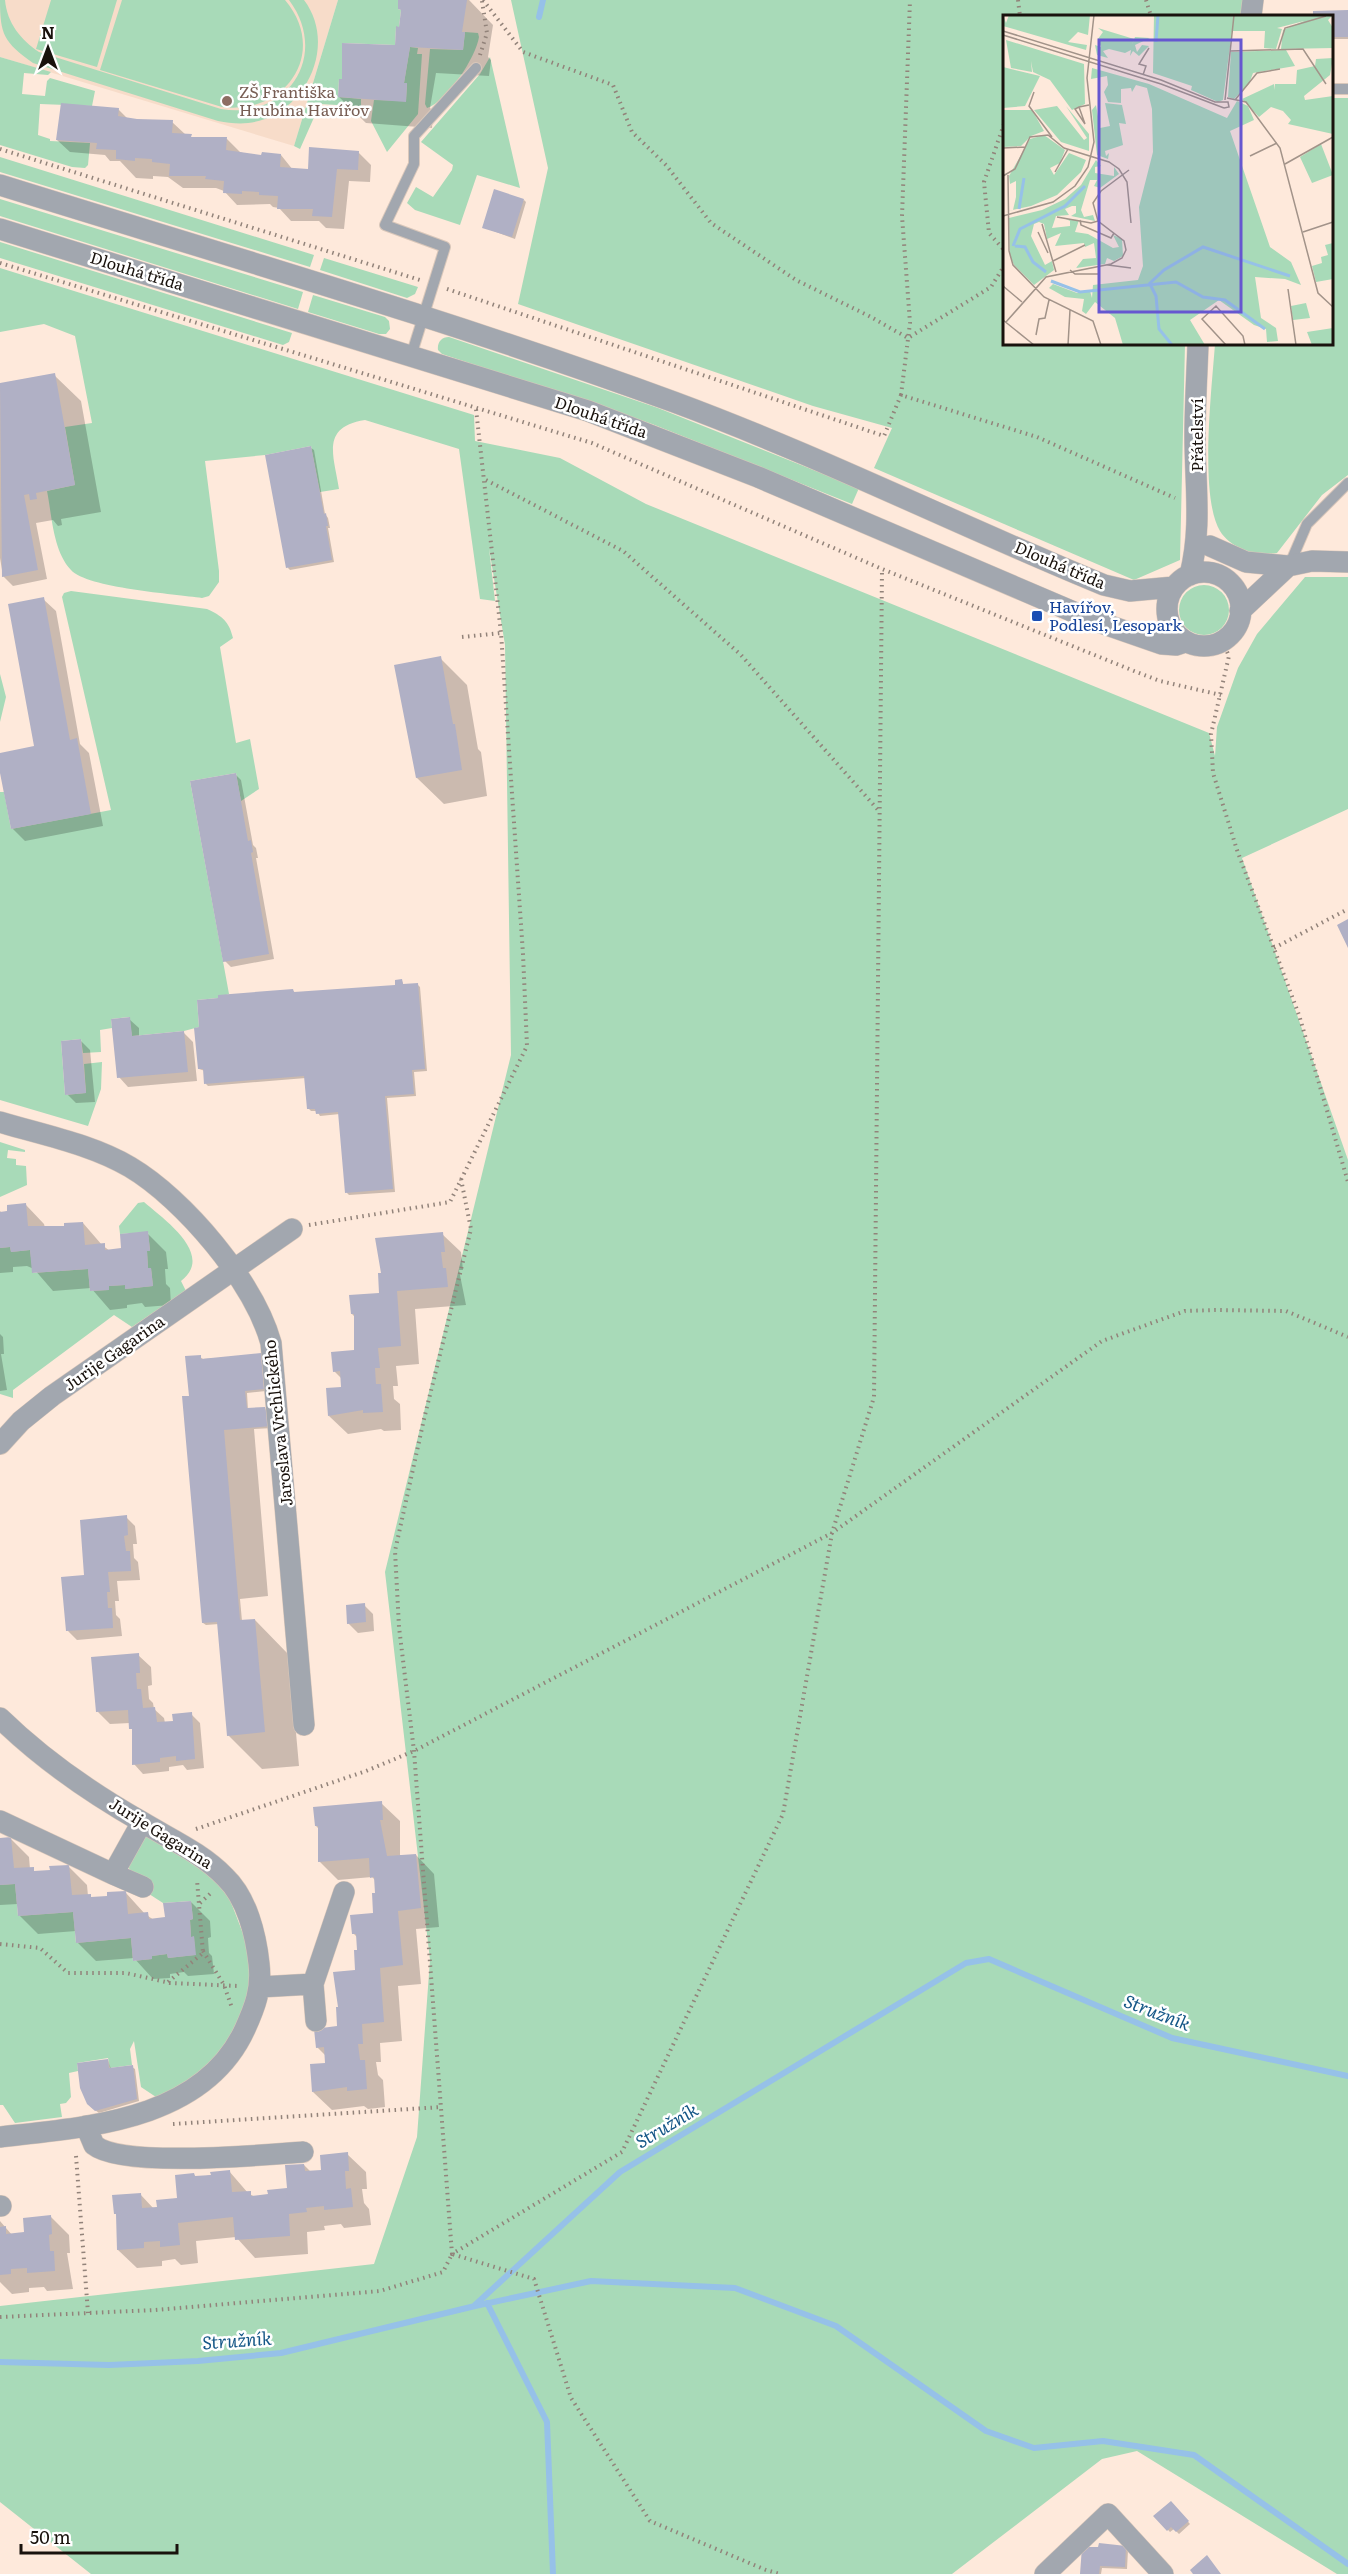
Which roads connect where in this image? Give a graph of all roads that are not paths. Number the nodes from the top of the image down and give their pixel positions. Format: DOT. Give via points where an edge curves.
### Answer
graph roads {
  1 [pos="1253,0"];
  2 [pos="1251,15"];
  3 [pos="476,68"];
  4 [pos="0,185"];
  5 [pos="0,229"];
  6 [pos="422,317"];
  7 [pos="1198,345"];
  8 [pos="411,356"];
  9 [pos="1348,483"];
  10 [pos="1199,526"];
  11 [pos="1210,546"];
  12 [pos="1348,562"];
  13 [pos="1260,563"];
  14 [pos="1288,566"];
  15 [pos="1220,577"];
  16 [pos="1182,581"];
  17 [pos="1240,611"];
  18 [pos="1185,642"];
  19 [pos="0,1122"];
  20 [pos="292,1229"];
  21 [pos="234,1270"];
  22 [pos="0,1444"];
  23 [pos="0,1718"];
  24 [pos="304,1725"];
  25 [pos="0,1821"];
  26 [pos="142,1822"];
  27 [pos="113,1874"];
  28 [pos="143,1887"];
  29 [pos="344,1892"];
  30 [pos="313,1984"];
  31 [pos="260,1987"];
  32 [pos="316,2021"];
  33 [pos="80,2127"];
  34 [pos="0,2137"];
  35 [pos="303,2152"];
  36 [pos="1045,2574"];
  37 [pos="1163,2574"];
  1 -- 2 [label="street"];
  3 -- 6 [label="lane" via="414,136 414,164 385,225 445,247"];
  4 -- 6 [label="street, Dlouhá třída"];
  5 -- 8 [label="street, Dlouhá třída"];
  6 -- 8 [label="lane"];
  6 -- 16 [label="street, Dlouhá třída" via="595,374 738,427 1104,585 1130,591"];
  7 -- 10 [label="street, Přátelství" via="1195,437"];
  8 -- 18 [label="street, Dlouhá třída" via="588,411 671,442 1134,636 1170,645"];
  9 -- 14 [label="lane" via="1307,524"];
  10 -- 11 [label="street, Přátelství"];
  10 -- 16 [label="street, Přátelství" via="1197,549"];
  11 -- 13 [label="street" via="1238,560"];
  11 -- 15 [label="street, Přátelství"];
  12 -- 14 [label="street" via="1312,561"];
  13 -- 14 [label="street"];
  13 -- 15 [label="street"];
  14 -- 17 [label="street"];
  15 -- 16 [label="street" via="1201,572"];
  15 -- 17 [label="street, Přátelství" via="1238,595"];
  16 -- 18 [label="street, Přátelství" via="1168,598 1166,610 1172,628"];
  17 -- 18 [label="street" via="1236,627 1222,641 1210,646"];
  19 -- 21 [label="street, Jaroslava Vrchlického" via="73,1144 130,1167 176,1203"];
  20 -- 21 [label="street, Jurije Gagarina"];
  21 -- 22 [label="street, Jurije Gagarina" via="52,1396"];
  21 -- 24 [label="street, Jaroslava Vrchlického" via="262,1315 271,1342"];
  23 -- 26 [label="street, Jurije Gagarina" via="37,1753"];
  25 -- 27 [label="street"];
  26 -- 27 [label="street"];
  26 -- 31 [label="street, Jurije Gagarina" via="227,1878 238,1894 255,1940"];
  27 -- 28 [label="street"];
  29 -- 30 [label="street"];
  30 -- 31 [label="street"];
  30 -- 32 [label="street"];
  31 -- 33 [label="street, Jurije Gagarina" via="242,2036 224,2062 204,2081 156,2108"];
  33 -- 34 [label="street, Jurije Gagarina"];
  33 -- 35 [label="street" via="94,2145 111,2154 185,2159"];
  36 -- 37 [label="street" via="1108,2514"];
}
